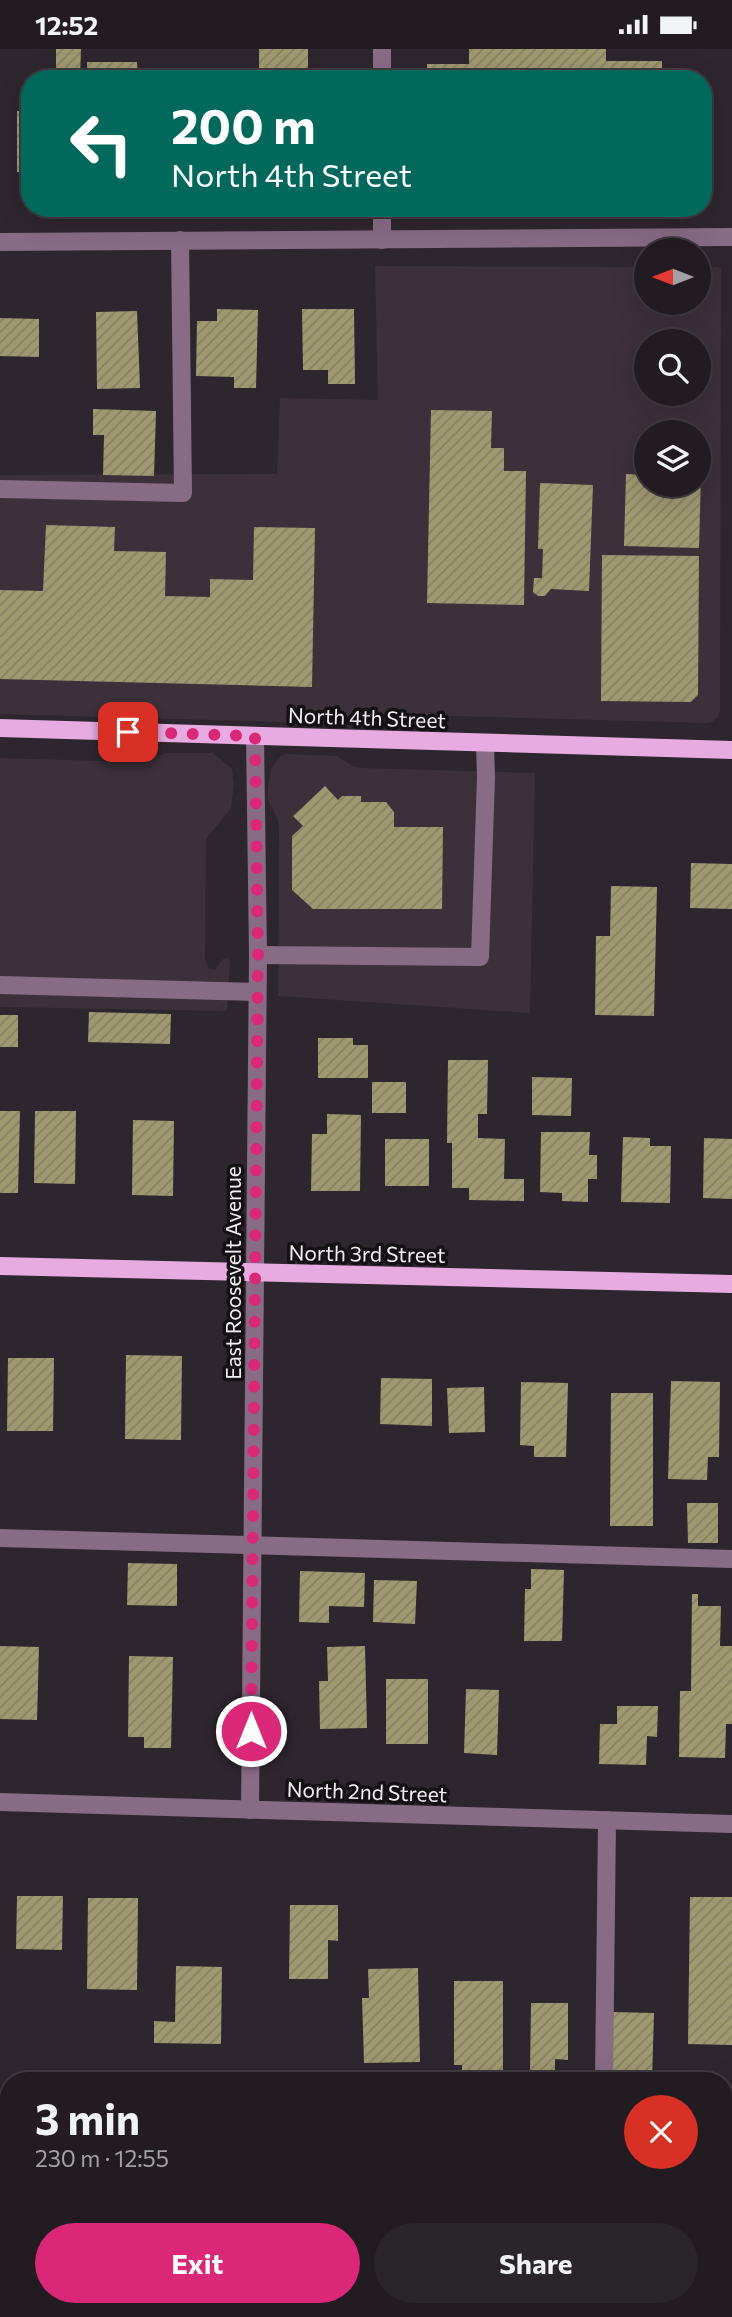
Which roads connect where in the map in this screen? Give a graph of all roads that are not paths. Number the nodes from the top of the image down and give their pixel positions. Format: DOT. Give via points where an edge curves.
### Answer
graph roads {
  1 [pos="382,49"];
  2 [pos="382,70"];
  3 [pos="382,217"];
  4 [pos="732,237"];
  5 [pos="180,240"];
  6 [pos="382,240"];
  7 [pos="0,242"];
  8 [pos="0,488"];
  9 [pos="0,728"];
  10 [pos="255,736"];
  11 [pos="485,743"];
  12 [pos="732,750"];
  13 [pos="258,955"];
  14 [pos="0,985"];
  15 [pos="256,992"];
  16 [pos="0,1266"];
  17 [pos="254,1273"];
  18 [pos="732,1284"];
  19 [pos="0,1538"];
  20 [pos="253,1546"];
  21 [pos="732,1559"];
  22 [pos="0,1802"];
  23 [pos="250,1810"];
  24 [pos="607,1820"];
  25 [pos="732,1824"];
  26 [pos="604,2072"];
  1 -- 2 [label="street"];
  3 -- 6 [label="street"];
  4 -- 6 [label="street"];
  5 -- 6 [label="street"];
  5 -- 7 [label="street"];
  5 -- 8 [label="street" via="183,493"];
  9 -- 10 [label="main road, North 4th Street"];
  10 -- 11 [label="main road, North 4th Street"];
  10 -- 13 [label="street, East Roosevelt Avenue"];
  11 -- 12 [label="main road, North 4th Street"];
  11 -- 13 [label="street" via="480,957"];
  13 -- 15 [label="street, East Roosevelt Avenue"];
  14 -- 15 [label="street"];
  15 -- 17 [label="street, East Roosevelt Avenue"];
  16 -- 17 [label="main road, North 3rd Street"];
  17 -- 18 [label="main road, North 3rd Street"];
  17 -- 20 [label="street, East Roosevelt Avenue"];
  19 -- 20 [label="street"];
  20 -- 21 [label="street"];
  20 -- 23 [label="street, East Roosevelt Avenue"];
  22 -- 23 [label="street, North 2nd Street"];
  23 -- 24 [label="street, North 2nd Street"];
  24 -- 25 [label="street, North 2nd Street"];
  24 -- 26 [label="street"];
}
